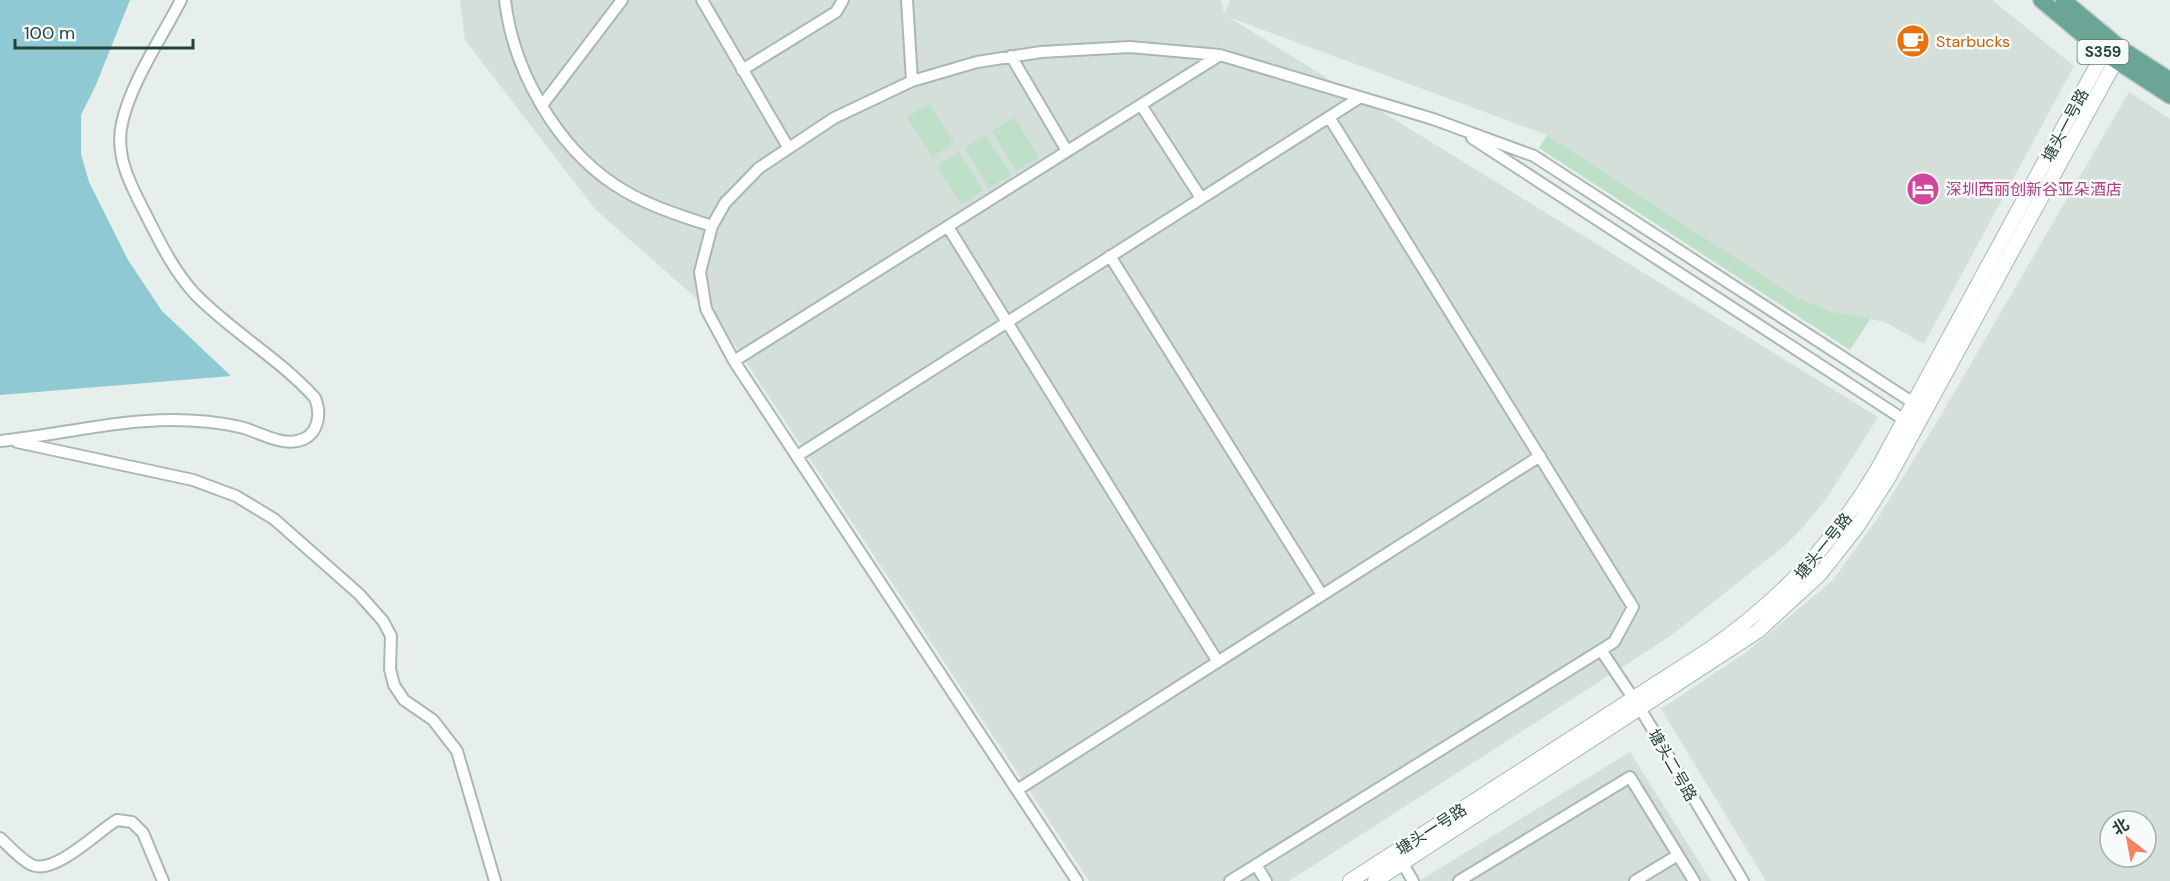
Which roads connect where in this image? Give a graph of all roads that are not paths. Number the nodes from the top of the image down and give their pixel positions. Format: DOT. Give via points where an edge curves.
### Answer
graph roads {
  1 [pos="181,0"];
  2 [pos="505,0"];
  3 [pos="622,0"];
  4 [pos="702,0"];
  5 [pos="843,0"];
  6 [pos="908,0"];
  7 [pos="2041,0"];
  8 [pos="2062,0"];
  9 [pos="2113,51"];
  10 [pos="1220,55"];
  11 [pos="1011,56"];
  12 [pos="742,70"];
  13 [pos="2170,80"];
  14 [pos="912,81"];
  15 [pos="2170,96"];
  16 [pos="1359,98"];
  17 [pos="543,104"];
  18 [pos="1141,105"];
  19 [pos="1329,117"];
  20 [pos="1456,128"];
  21 [pos="788,147"];
  22 [pos="1067,151"];
  23 [pos="1201,198"];
  24 [pos="712,226"];
  25 [pos="948,227"];
  26 [pos="1110,256"];
  27 [pos="1006,322"];
  28 [pos="734,361"];
  29 [pos="1920,407"];
  30 [pos="1911,424"];
  31 [pos="4,441"];
  32 [pos="797,456"];
  33 [pos="1540,456"];
  34 [pos="1322,595"];
  35 [pos="1601,650"];
  36 [pos="1218,662"];
  37 [pos="1637,704"];
  38 [pos="1017,790"];
  39 [pos="0,838"];
  40 [pos="1678,855"];
  41 [pos="1399,858"];
  42 [pos="1256,865"];
  43 [pos="163,881"];
  44 [pos="495,881"];
  45 [pos="1077,881"];
  46 [pos="1230,881"];
  47 [pos="1266,881"];
  48 [pos="1350,881"];
  49 [pos="1375,881"];
  50 [pos="1413,881"];
  51 [pos="1459,881"];
  52 [pos="1635,881"];
  53 [pos="1694,881"];
  54 [pos="1743,881"];
  1 -- 31 [label="street" via="128,103 121,136 124,169 165,252 184,281 308,390 319,408 315,429 298,441 287,442 233,426 170,420"];
  2 -- 17 [label="street" via="516,51"];
  3 -- 17 [label="street"];
  4 -- 12 [label="street"];
  5 -- 12 [label="street" via="836,12"];
  6 -- 14 [label="street"];
  7 -- 9 [label="main road, S359"];
  8 -- 9 [label="main road"];
  9 -- 13 [label="main road"];
  9 -- 15 [label="main road, S359"];
  9 -- 29 [label="street, 塘头一号路"];
  10 -- 11 [label="street" via="1100,47"];
  10 -- 16 [label="street"];
  10 -- 18 [label="street"];
  11 -- 14 [label="street" via="955,67"];
  11 -- 22 [label="street"];
  12 -- 21 [label="street"];
  14 -- 21 [label="street" via="859,104"];
  16 -- 19 [label="street"];
  16 -- 20 [label="street"];
  17 -- 24 [label="street" via="578,154 616,186 651,205"];
  18 -- 22 [label="street"];
  18 -- 23 [label="street"];
  19 -- 23 [label="street"];
  19 -- 33 [label="street"];
  20 -- 29 [label="street" via="1534,156"];
  20 -- 30 [label="street"];
  21 -- 24 [label="street" via="740,186"];
  22 -- 25 [label="street"];
  23 -- 26 [label="street"];
  24 -- 28 [label="street" via="700,272 701,292 712,323"];
  25 -- 27 [label="street"];
  25 -- 28 [label="street"];
  26 -- 27 [label="street"];
  26 -- 34 [label="street"];
  27 -- 32 [label="street"];
  27 -- 36 [label="street"];
  28 -- 32 [label="street"];
  29 -- 30 [label="street, 塘头一号路"];
  30 -- 37 [label="street, 塘头一号路" via="1872,506 1801,594 1758,631"];
  31 -- 44 [label="street" via="193,480 236,496 274,519 359,594 391,636 390,669 394,685 404,699 447,734 457,751"];
  32 -- 38 [label="street"];
  33 -- 34 [label="street"];
  33 -- 35 [label="street" via="1633,607 1614,642"];
  34 -- 36 [label="street"];
  35 -- 37 [label="street, 塘头二号路"];
  35 -- 42 [label="street"];
  36 -- 38 [label="street"];
  37 -- 41 [label="street, 塘头一号路"];
  37 -- 54 [label="street, 塘头二号路"];
  38 -- 45 [label="street"];
  39 -- 43 [label="street" via="33,866 43,867 117,820 132,822 143,833"];
  40 -- 51 [label="street" via="1630,777"];
  40 -- 52 [label="street"];
  40 -- 53 [label="street"];
  41 -- 48 [label="street, 塘头一号路"];
  41 -- 49 [label="street, 塘头一号路"];
  41 -- 50 [label="street"];
  42 -- 46 [label="street"];
  42 -- 47 [label="street"];
}
